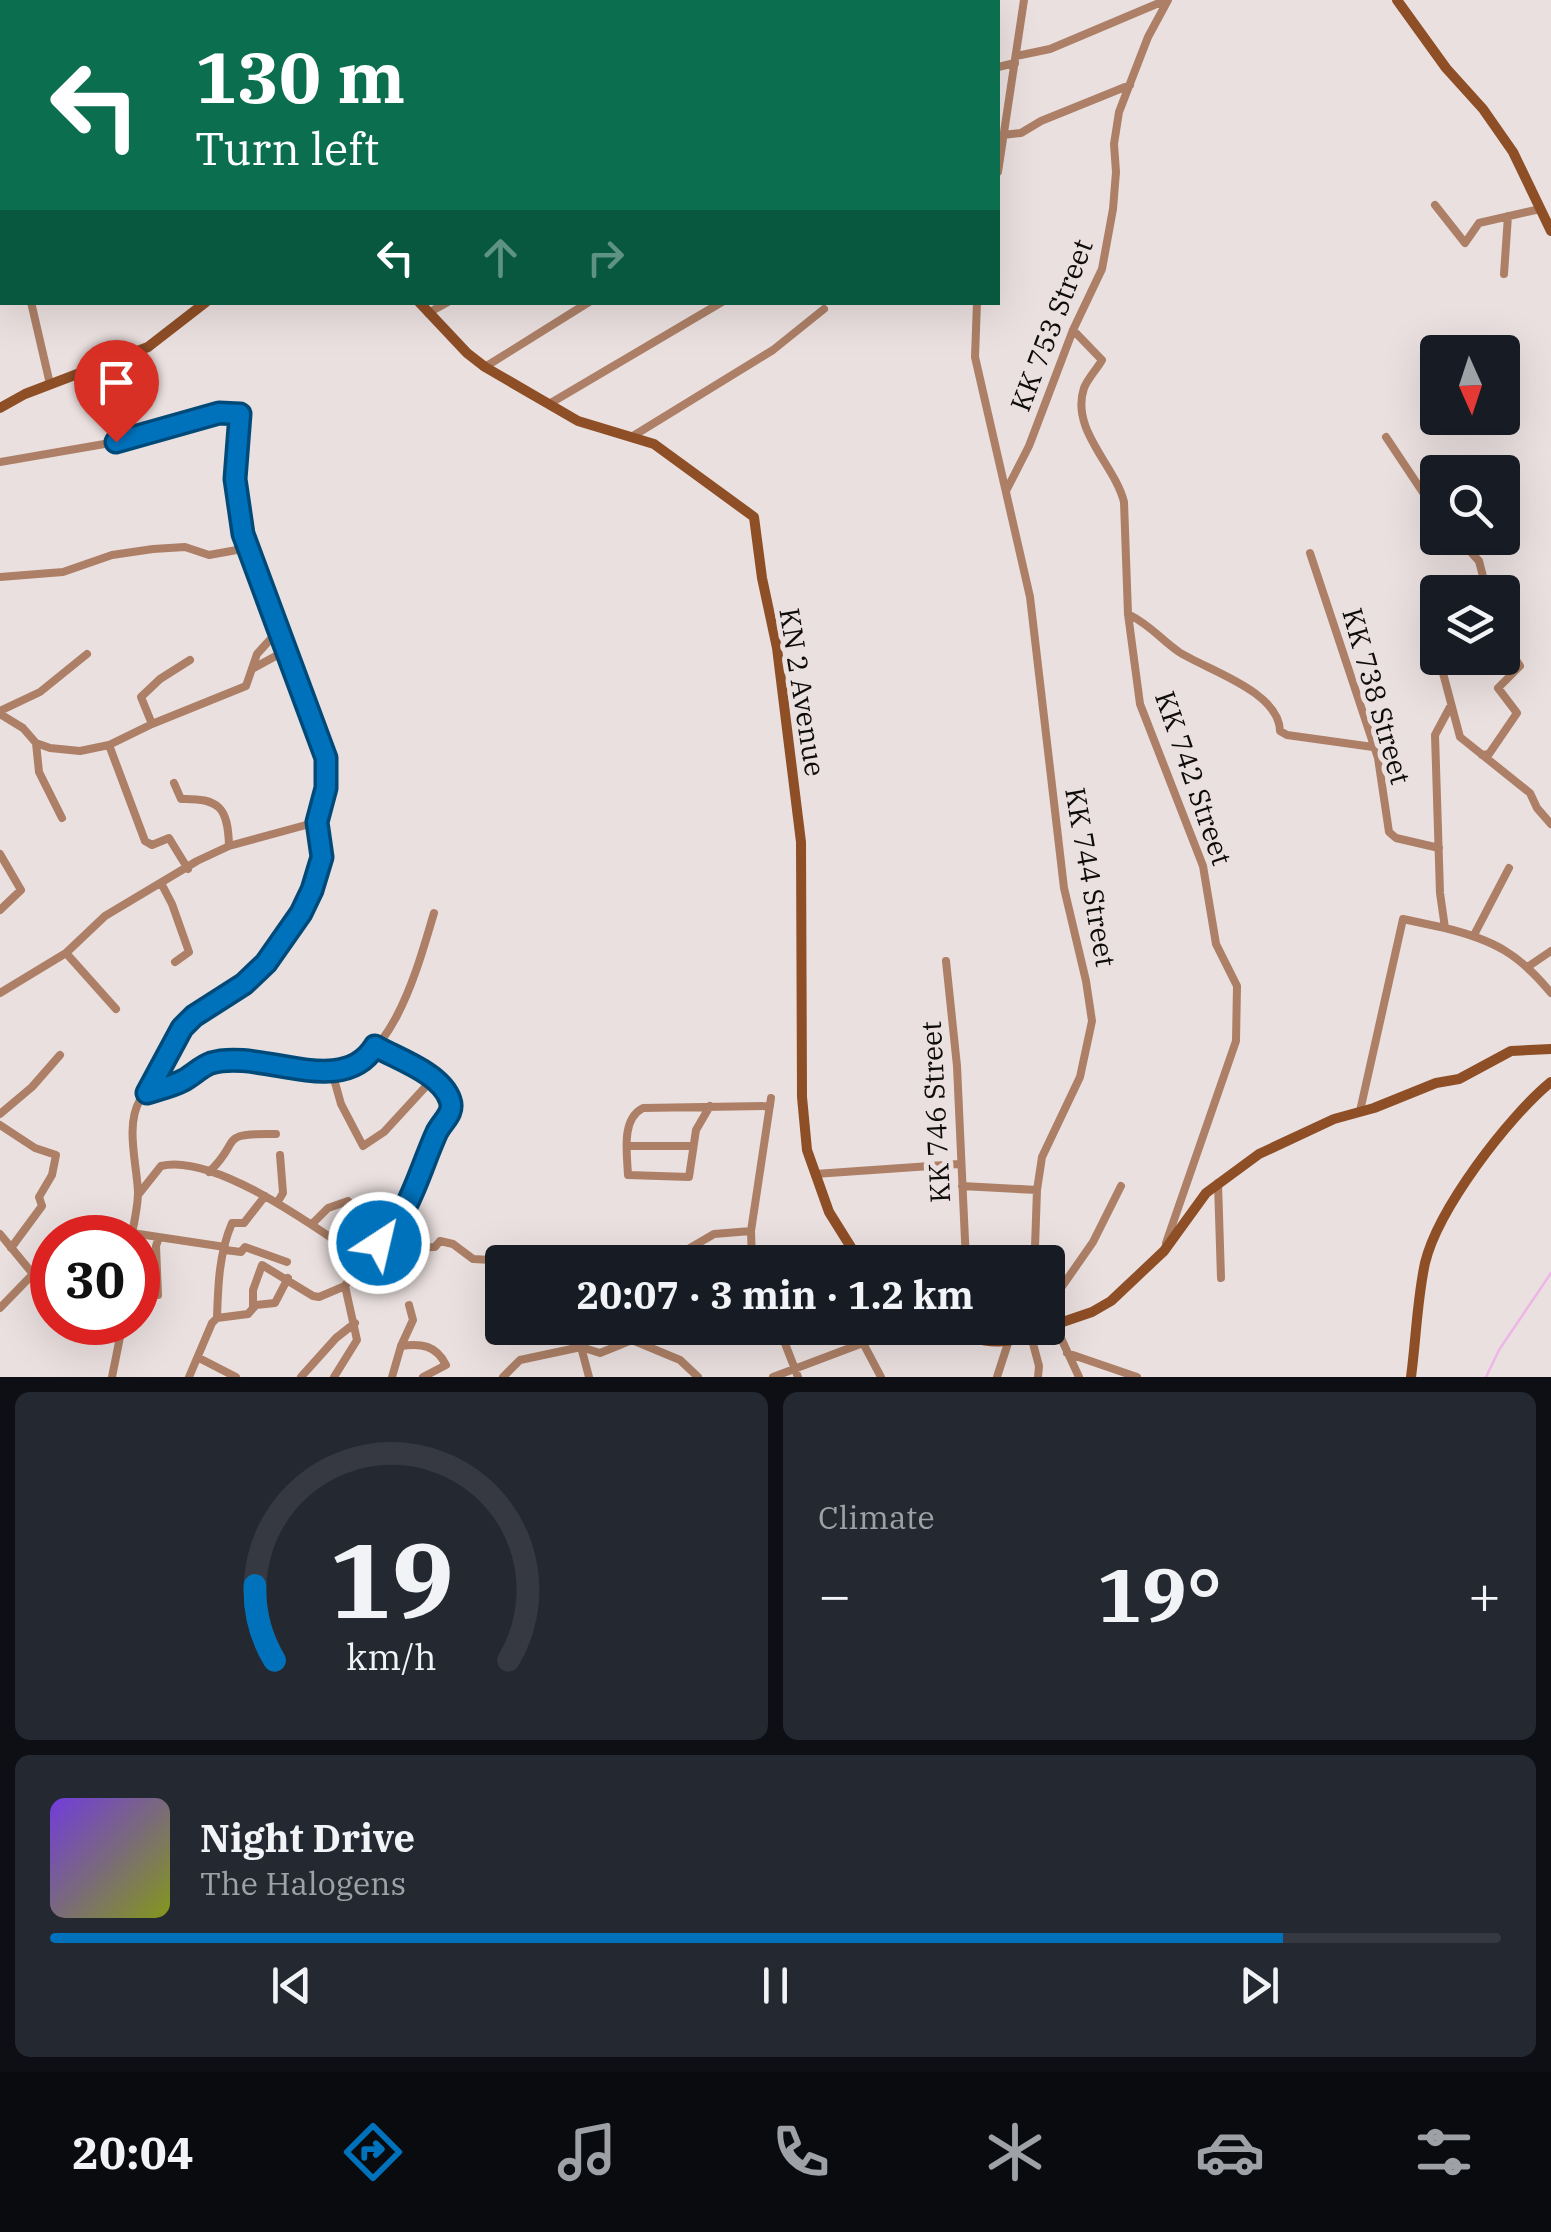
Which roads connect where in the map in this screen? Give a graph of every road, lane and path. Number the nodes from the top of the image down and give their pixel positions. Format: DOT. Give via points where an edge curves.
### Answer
graph roads {
  1 [pos="1024,0"];
  2 [pos="1167,0"];
  3 [pos="1396,0"];
  4 [pos="1015,60"];
  5 [pos="1000,66"];
  6 [pos="1130,85"];
  7 [pos="1003,135"];
  8 [pos="1000,149"];
  9 [pos="1435,205"];
  10 [pos="1540,209"];
  11 [pos="1508,216"];
  12 [pos="1551,231"];
  13 [pos="1504,274"];
  14 [pos="32,305"];
  15 [pos="202,305"];
  16 [pos="421,305"];
  17 [pos="443,305"];
  18 [pos="584,305"];
  19 [pos="717,305"];
  20 [pos="976,305"];
  21 [pos="824,308"];
  22 [pos="428,313"];
  23 [pos="1073,330"];
  24 [pos="485,366"];
  25 [pos="50,384"];
  26 [pos="548,405"];
  27 [pos="0,408"];
  28 [pos="632,436"];
  29 [pos="1386,437"];
  30 [pos="0,462"];
  31 [pos="1420,487"];
  32 [pos="1006,491"];
  33 [pos="248,548"];
  34 [pos="1310,553"];
  35 [pos="0,577"];
  36 [pos="1128,614"];
  37 [pos="278,632"];
  38 [pos="285,651"];
  39 [pos="87,654"];
  40 [pos="190,660"];
  41 [pos="252,668"];
  42 [pos="1443,675"];
  43 [pos="1511,675"];
  44 [pos="1450,707"];
  45 [pos="0,712"];
  46 [pos="152,724"];
  47 [pos="36,743"];
  48 [pos="109,746"];
  49 [pos="1372,747"];
  50 [pos="1482,755"];
  51 [pos="174,783"];
  52 [pos="62,818"];
  53 [pos="317,822"];
  54 [pos="1551,824"];
  55 [pos="229,846"];
  56 [pos="1439,848"];
  57 [pos="0,854"];
  58 [pos="188,868"];
  59 [pos="1509,868"];
  60 [pos="161,883"];
  61 [pos="0,910"];
  62 [pos="434,914"];
  63 [pos="1446,928"];
  64 [pos="1474,935"];
  65 [pos="1551,951"];
  66 [pos="66,952"];
  67 [pos="946,960"];
  68 [pos="175,962"];
  69 [pos="1529,966"];
  70 [pos="0,993"];
  71 [pos="1551,993"];
  72 [pos="116,1009"];
  73 [pos="375,1046"];
  74 [pos="1551,1049"];
  75 [pos="60,1055"];
  76 [pos="332,1072"];
  77 [pos="1551,1082"];
  78 [pos="430,1083"];
  79 [pos="147,1093"];
  80 [pos="710,1106"];
  81 [pos="1360,1111"];
  82 [pos="0,1114"];
  83 [pos="0,1125"];
  84 [pos="276,1134"];
  85 [pos="628,1146"];
  86 [pos="692,1146"];
  87 [pos="280,1155"];
  88 [pos="959,1164"];
  89 [pos="209,1172"];
  90 [pos="815,1174"];
  91 [pos="1218,1183"];
  92 [pos="962,1186"];
  93 [pos="1121,1186"];
  94 [pos="1037,1190"];
  95 [pos="138,1195"];
  96 [pos="265,1196"];
  97 [pos="277,1203"];
  98 [pos="135,1215"];
  99 [pos="312,1224"];
  100 [pos="751,1231"];
  101 [pos="0,1234"];
  102 [pos="160,1237"];
  103 [pos="379,1243"];
  104 [pos="695,1245"];
  105 [pos="751,1245"];
  106 [pos="850,1245"];
  107 [pos="965,1245"];
  108 [pos="1035,1245"];
  109 [pos="11,1248"];
  110 [pos="225,1248"];
  111 [pos="1164,1251"];
  112 [pos="362,1259"];
  113 [pos="485,1260"];
  114 [pos="287,1262"];
  115 [pos="30,1272"];
  116 [pos="30,1276"];
  117 [pos="288,1278"];
  118 [pos="1221,1278"];
  119 [pos="1065,1282"];
  120 [pos="346,1286"];
  121 [pos="409,1304"];
  122 [pos="254,1306"];
  123 [pos="0,1308"];
  124 [pos="217,1318"];
  125 [pos="1065,1321"];
  126 [pos="355,1323"];
  127 [pos="119,1345"];
  128 [pos="786,1345"];
  129 [pos="1007,1345"];
  130 [pos="1034,1345"];
  131 [pos="1062,1345"];
  132 [pos="400,1346"];
  133 [pos="581,1347"];
  134 [pos="1067,1353"];
  135 [pos="199,1358"];
  136 [pos="446,1365"];
  137 [pos="794,1366"];
  138 [pos="112,1377"];
  139 [pos="189,1377"];
  140 [pos="236,1377"];
  141 [pos="301,1377"];
  142 [pos="334,1377"];
  143 [pos="392,1377"];
  144 [pos="424,1377"];
  145 [pos="447,1377"];
  146 [pos="503,1377"];
  147 [pos="589,1377"];
  148 [pos="698,1377"];
  149 [pos="773,1377"];
  150 [pos="798,1377"];
  151 [pos="881,1377"];
  152 [pos="997,1377"];
  153 [pos="1038,1377"];
  154 [pos="1079,1377"];
  155 [pos="1137,1377"];
  156 [pos="1411,1377"];
  1 -- 4 [label="street"];
  2 -- 4 [label="street"];
  2 -- 6 [label="street, KK 753 Street"];
  3 -- 10 [label="street" via="1514,152"];
  4 -- 5 [label="street"];
  4 -- 7 [label="street"];
  6 -- 7 [label="street" via="1021,134"];
  6 -- 23 [label="street, KK 753 Street" via="1116,125 1113,209 1102,270"];
  7 -- 8 [label="street"];
  9 -- 11 [label="street" via="1465,243 1479,222"];
  10 -- 11 [label="street"];
  10 -- 12 [label="street"];
  11 -- 13 [label="street"];
  14 -- 25 [label="street"];
  15 -- 25 [label="street" via="148,347"];
  16 -- 22 [label="street, KN 2 Avenue"];
  17 -- 22 [label="street"];
  18 -- 24 [label="street"];
  19 -- 26 [label="street"];
  20 -- 32 [label="street, KK 744 Street" via="975,357"];
  21 -- 28 [label="street" via="773,350"];
  22 -- 24 [label="street, KN 2 Avenue"];
  23 -- 32 [label="street, KK 753 Street"];
  23 -- 36 [label="street, KK 742 Street" via="1102,360 1082,400 1091,440 1124,502"];
  24 -- 26 [label="street, KN 2 Avenue"];
  25 -- 27 [label="street"];
  26 -- 28 [label="street, KN 2 Avenue" via="597,430"];
  28 -- 90 [label="street, KN 2 Avenue" via="670,454 754,517 801,842 802,1097"];
  29 -- 31 [label="street"];
  30 -- 33 [label="street" via="116,442 219,413 240,414 235,479"];
  32 -- 94 [label="street, KK 744 Street" via="1030,597 1064,888 1092,1021 1080,1077 1049,1140"];
  33 -- 35 [label="street" via="208,555 186,547 154,549 64,572"];
  33 -- 37 [label="street"];
  34 -- 49 [label="street, KK 738 Street"];
  36 -- 49 [label="street" via="1178,651 1241,683 1274,712 1280,732"];
  36 -- 111 [label="street, KK 742 Street" via="1140,704 1203,866 1216,944 1237,986 1236,1040"];
  37 -- 38 [label="street"];
  37 -- 41 [label="street"];
  38 -- 41 [label="street"];
  38 -- 53 [label="street" via="325,748 326,788"];
  39 -- 45 [label="street" via="40,692"];
  40 -- 46 [label="street" via="141,697"];
  41 -- 46 [label="street" via="246,686"];
  42 -- 44 [label="street"];
  43 -- 50 [label="street" via="1498,688 1516,713"];
  44 -- 50 [label="street" via="1460,738"];
  44 -- 56 [label="street" via="1435,735"];
  45 -- 47 [label="street"];
  46 -- 48 [label="street"];
  47 -- 48 [label="street" via="64,750"];
  47 -- 52 [label="street" via="39,772"];
  48 -- 58 [label="street" via="145,842 170,838"];
  49 -- 56 [label="street, KK 738 Street" via="1389,832"];
  50 -- 54 [label="street" via="1530,792"];
  51 -- 55 [label="street" via="181,799 216,803"];
  53 -- 55 [label="street"];
  53 -- 79 [label="street" via="322,857 301,913 266,963 182,1028"];
  55 -- 58 [label="street"];
  56 -- 63 [label="street"];
  57 -- 61 [label="street" via="21,890"];
  58 -- 60 [label="street"];
  59 -- 64 [label="street"];
  60 -- 66 [label="street" via="105,916"];
  60 -- 68 [label="street" via="189,952"];
  62 -- 73 [label="street" via="416,974"];
  63 -- 64 [label="street"];
  63 -- 81 [label="street" via="1403,919"];
  64 -- 69 [label="street"];
  65 -- 69 [label="street"];
  66 -- 70 [label="street"];
  66 -- 72 [label="street"];
  67 -- 88 [label="street, KK 746 Street"];
  69 -- 71 [label="street"];
  73 -- 76 [label="street" via="360,1064"];
  73 -- 103 [label="street" via="440,1085 451,1112 397,1225"];
  74 -- 81 [label="street" via="1511,1051 1459,1079"];
  75 -- 82 [label="street"];
  76 -- 78 [label="street" via="363,1146"];
  76 -- 79 [label="street" via="211,1063"];
  77 -- 156 [label="street" via="1481,1161 1430,1248"];
  79 -- 95 [label="street" via="136,1116"];
  80 -- 85 [label="street" via="637,1110 630,1117"];
  80 -- 86 [label="street"];
  80 -- 100 [label="street" via="770,1102"];
  81 -- 91 [label="street" via="1278,1145"];
  83 -- 109 [label="street" via="56,1154 57,1162 39,1197 42,1206"];
  84 -- 89 [label="street" via="234,1138"];
  85 -- 86 [label="street"];
  85 -- 86 [label="street" via="630,1176 686,1178"];
  87 -- 97 [label="street" via="283,1192"];
  88 -- 90 [label="street"];
  88 -- 92 [label="street, KK 746 Street"];
  89 -- 95 [label="street" via="161,1166"];
  89 -- 96 [label="street"];
  90 -- 106 [label="street, KN 2 Avenue"];
  91 -- 111 [label="street"];
  91 -- 118 [label="street"];
  92 -- 94 [label="street"];
  92 -- 107 [label="street, KK 746 Street"];
  93 -- 119 [label="street"];
  94 -- 108 [label="street, KK 744 Street"];
  95 -- 98 [label="street"];
  96 -- 97 [label="street"];
  96 -- 110 [label="street" via="244,1223 232,1223"];
  97 -- 99 [label="street"];
  99 -- 103 [label="street" via="348,1201 376,1230"];
  99 -- 112 [label="street"];
  100 -- 104 [label="street" via="714,1234"];
  100 -- 105 [label="street"];
  101 -- 109 [label="street"];
  102 -- 110 [label="street"];
  103 -- 112 [label="street"];
  103 -- 113 [label="street" via="408,1248 440,1241"];
  109 -- 115 [label="street"];
  110 -- 114 [label="street" via="256,1249"];
  110 -- 124 [label="street"];
  111 -- 125 [label="street" via="1112,1301"];
  112 -- 120 [label="street"];
  116 -- 123 [label="street"];
  117 -- 120 [label="street" via="318,1297"];
  117 -- 122 [label="street" via="276,1303"];
  117 -- 122 [label="street" via="262,1265"];
  120 -- 126 [label="street"];
  121 -- 132 [label="street" via="413,1320"];
  122 -- 124 [label="street" via="248,1314"];
  124 -- 135 [label="street"];
  126 -- 141 [label="street"];
  126 -- 142 [label="street" via="354,1350"];
  127 -- 138 [label="street"];
  128 -- 137 [label="street"];
  129 -- 152 [label="street"];
  130 -- 153 [label="street"];
  131 -- 134 [label="street"];
  132 -- 136 [label="street" via="429,1346"];
  132 -- 143 [label="street"];
  133 -- 146 [label="street" via="520,1360"];
  133 -- 147 [label="street"];
  133 -- 148 [label="street" via="600,1352 632,1340 680,1360"];
  134 -- 154 [label="street"];
  134 -- 155 [label="street"];
  135 -- 139 [label="street"];
  135 -- 140 [label="street"];
  136 -- 144 [label="street"];
  136 -- 145 [label="street"];
  137 -- 149 [label="street"];
  137 -- 150 [label="street"];
  137 -- 151 [label="street" via="863,1343"];
}
